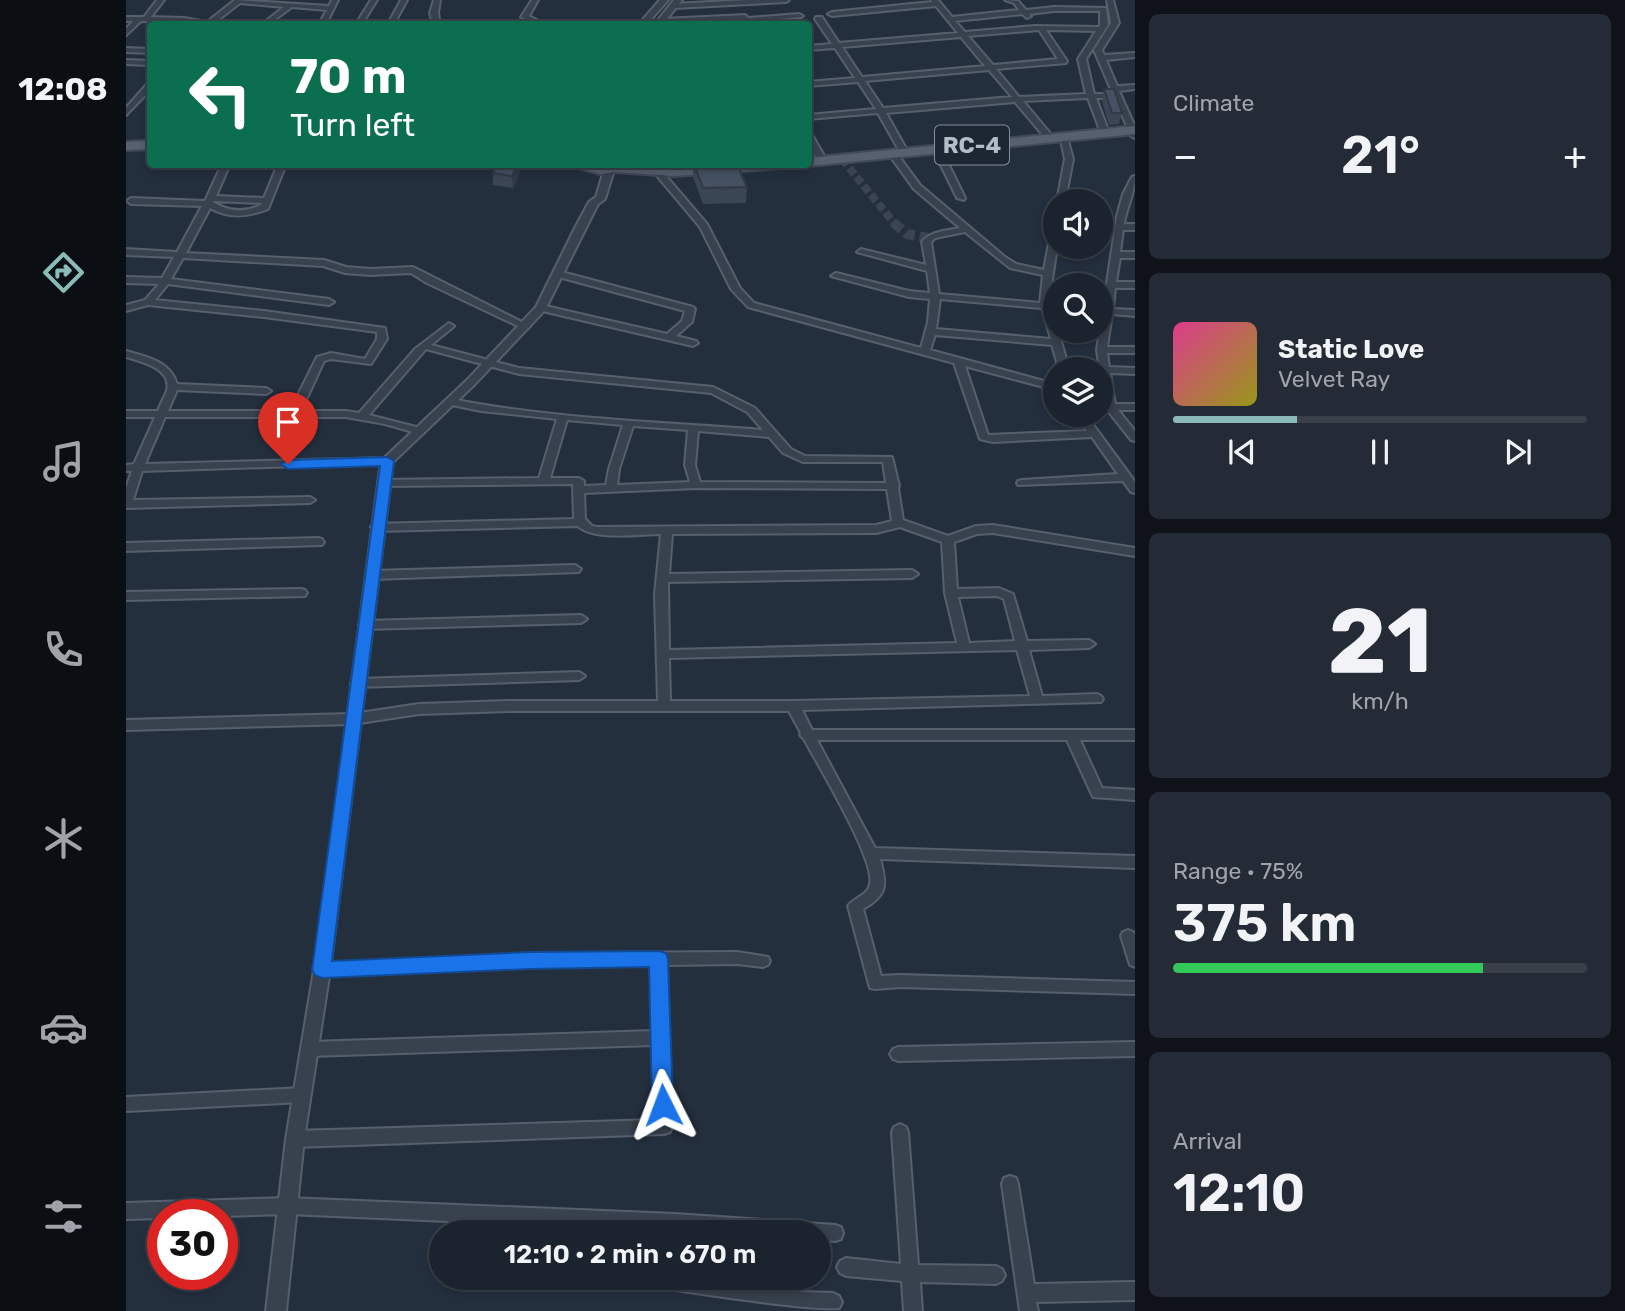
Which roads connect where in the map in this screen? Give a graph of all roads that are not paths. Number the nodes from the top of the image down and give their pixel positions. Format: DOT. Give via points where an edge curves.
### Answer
graph roads {
  1 [pos="161,0"];
  2 [pos="335,0"];
  3 [pos="374,0"];
  4 [pos="404,0"];
  5 [pos="437,0"];
  6 [pos="535,0"];
  7 [pos="664,0"];
  8 [pos="786,0"];
  9 [pos="1012,0"];
  10 [pos="1051,0"];
  11 [pos="1073,0"];
  12 [pos="1110,0"];
  13 [pos="239,1"];
  14 [pos="735,2"];
  15 [pos="936,2"];
  16 [pos="676,3"];
  17 [pos="290,5"];
  18 [pos="331,8"];
  19 [pos="1058,9"];
  20 [pos="1077,9"];
  21 [pos="1024,11"];
  22 [pos="832,14"];
  23 [pos="799,16"];
  24 [pos="126,19"];
  25 [pos="143,19"];
  26 [pos="819,19"];
  27 [pos="950,19"];
  28 [pos="190,21"];
  29 [pos="212,21"];
  30 [pos="269,21"];
  31 [pos="324,21"];
  32 [pos="361,21"];
  33 [pos="393,21"];
  34 [pos="436,21"];
  35 [pos="528,21"];
  36 [pos="646,21"];
  37 [pos="662,21"];
  38 [pos="747,21"];
  39 [pos="1038,28"];
  40 [pos="1100,29"];
  41 [pos="126,33"];
  42 [pos="961,34"];
  43 [pos="839,46"];
  44 [pos="812,48"];
  45 [pos="126,50"];
  46 [pos="147,51"];
  47 [pos="1135,55"];
  48 [pos="1100,58"];
  49 [pos="126,62"];
  50 [pos="147,64"];
  51 [pos="988,67"];
  52 [pos="859,80"];
  53 [pos="812,84"];
  54 [pos="1135,87"];
  55 [pos="147,88"];
  56 [pos="1117,92"];
  57 [pos="1090,94"];
  58 [pos="1015,99"];
  59 [pos="130,102"];
  60 [pos="881,111"];
  61 [pos="126,113"];
  62 [pos="812,117"];
  63 [pos="1134,132"];
  64 [pos="1105,133"];
  65 [pos="1056,138"];
  66 [pos="812,142"];
  67 [pos="147,145"];
  68 [pos="126,146"];
  69 [pos="937,149"];
  70 [pos="898,153"];
  71 [pos="823,161"];
  72 [pos="812,162"];
  73 [pos="224,168"];
  74 [pos="281,168"];
  75 [pos="606,168"];
  76 [pos="653,168"];
  77 [pos="695,168"];
  78 [pos="1134,181"];
  79 [pos="1063,189"];
  80 [pos="961,198"];
  81 [pos="264,200"];
  82 [pos="131,201"];
  83 [pos="210,201"];
  84 [pos="1119,227"];
  85 [pos="1135,227"];
  86 [pos="966,229"];
  87 [pos="126,252"];
  88 [pos="861,252"];
  89 [pos="178,255"];
  90 [pos="1115,255"];
  91 [pos="1135,255"];
  92 [pos="1050,259"];
  93 [pos="932,269"];
  94 [pos="1048,273"];
  95 [pos="558,274"];
  96 [pos="1113,275"];
  97 [pos="836,276"];
  98 [pos="126,280"];
  99 [pos="166,281"];
  100 [pos="1113,285"];
  101 [pos="1135,285"];
  102 [pos="936,297"];
  103 [pos="148,302"];
  104 [pos="329,302"];
  105 [pos="1043,306"];
  106 [pos="126,308"];
  107 [pos="539,311"];
  108 [pos="1113,311"];
  109 [pos="1135,313"];
  110 [pos="527,325"];
  111 [pos="449,326"];
  112 [pos="932,332"];
  113 [pos="668,338"];
  114 [pos="1043,341"];
  115 [pos="693,343"];
  116 [pos="1103,343"];
  117 [pos="424,346"];
  118 [pos="1102,350"];
  119 [pos="1135,350"];
  120 [pos="925,351"];
  121 [pos="126,354"];
  122 [pos="1103,357"];
  123 [pos="958,360"];
  124 [pos="488,365"];
  125 [pos="1113,370"];
  126 [pos="1135,371"];
  127 [pos="1043,384"];
  128 [pos="173,387"];
  129 [pos="267,391"];
  130 [pos="451,402"];
  131 [pos="1113,407"];
  132 [pos="1135,407"];
  133 [pos="1113,411"];
  134 [pos="126,414"];
  135 [pos="294,414"];
  136 [pos="162,415"];
  137 [pos="362,416"];
  138 [pos="563,416"];
  139 [pos="629,423"];
  140 [pos="1089,427"];
  141 [pos="693,428"];
  142 [pos="420,431"];
  143 [pos="773,434"];
  144 [pos="1094,434"];
  145 [pos="1135,438"];
  146 [pos="387,461"];
  147 [pos="132,468"];
  148 [pos="1125,477"];
  149 [pos="544,480"];
  150 [pos="383,483"];
  151 [pos="1022,483"];
  152 [pos="696,485"];
  153 [pos="894,486"];
  154 [pos="611,489"];
  155 [pos="579,490"];
  156 [pos="1135,490"];
  157 [pos="310,500"];
  158 [pos="126,504"];
  159 [pos="578,522"];
  160 [pos="898,522"];
  161 [pos="377,527"];
  162 [pos="667,530"];
  163 [pos="963,534"];
  164 [pos="948,540"];
  165 [pos="318,542"];
  166 [pos="126,547"];
  167 [pos="1135,552"];
  168 [pos="575,569"];
  169 [pos="912,574"];
  170 [pos="372,575"];
  171 [pos="662,578"];
  172 [pos="301,593"];
  173 [pos="951,593"];
  174 [pos="126,596"];
  175 [pos="581,619"];
  176 [pos="365,625"];
  177 [pos="1089,644"];
  178 [pos="1022,645"];
  179 [pos="964,646"];
  180 [pos="664,654"];
  181 [pos="579,677"];
  182 [pos="357,683"];
  183 [pos="1097,699"];
  184 [pos="1037,700"];
  185 [pos="793,706"];
  186 [pos="664,707"];
  187 [pos="353,719"];
  188 [pos="126,725"];
  189 [pos="806,735"];
  190 [pos="1135,735"];
  191 [pos="1072,736"];
  192 [pos="1135,794"];
  193 [pos="871,853"];
  194 [pos="1135,862"];
  195 [pos="1128,936"];
  196 [pos="659,959"];
  197 [pos="763,961"];
  198 [pos="1135,961"];
  199 [pos="322,970"];
  200 [pos="1135,988"];
  201 [pos="659,1038"];
  202 [pos="310,1049"];
  203 [pos="1135,1049"];
  204 [pos="898,1054"];
  205 [pos="302,1095"];
  206 [pos="126,1104"];
  207 [pos="900,1132"];
  208 [pos="295,1139"];
  209 [pos="1010,1184"];
  210 [pos="288,1206"];
  211 [pos="126,1211"];
  212 [pos="545,1220"];
  213 [pos="846,1267"];
  214 [pos="910,1273"];
  215 [pos="996,1275"];
  216 [pos="721,1290"];
  217 [pos="1135,1290"];
  218 [pos="833,1302"];
  219 [pos="1028,1302"];
  220 [pos="802,1306"];
  221 [pos="276,1311"];
  222 [pos="913,1311"];
  1 -- 25 [label="street"];
  2 -- 18 [label="street"];
  3 -- 32 [label="street"];
  4 -- 33 [label="street"];
  5 -- 34 [label="street"];
  6 -- 35 [label="street" via="525,18"];
  7 -- 36 [label="street"];
  8 -- 14 [label="street"];
  9 -- 21 [label="street"];
  10 -- 19 [label="street"];
  11 -- 20 [label="street"];
  12 -- 48 [label="street" via="1115,23 1098,50"];
  13 -- 17 [label="street"];
  13 -- 29 [label="street"];
  14 -- 16 [label="street"];
  14 -- 38 [label="street"];
  15 -- 22 [label="street"];
  15 -- 27 [label="street"];
  16 -- 37 [label="street"];
  17 -- 18 [label="street"];
  17 -- 30 [label="street"];
  18 -- 31 [label="street"];
  19 -- 20 [label="street"];
  19 -- 21 [label="street"];
  20 -- 40 [label="street" via="1104,9"];
  21 -- 27 [label="street"];
  21 -- 39 [label="street"];
  23 -- 38 [label="street"];
  24 -- 25 [label="street"];
  25 -- 28 [label="street"];
  25 -- 41 [label="street"];
  26 -- 43 [label="street"];
  27 -- 42 [label="street"];
  39 -- 40 [label="street"];
  39 -- 42 [label="street"];
  39 -- 51 [label="street" via="1063,61"];
  40 -- 57 [label="street" via="1082,59"];
  42 -- 43 [label="street"];
  42 -- 51 [label="street"];
  43 -- 44 [label="street"];
  43 -- 52 [label="street"];
  45 -- 46 [label="street"];
  47 -- 48 [label="street"];
  48 -- 56 [label="street"];
  49 -- 50 [label="street"];
  51 -- 52 [label="street"];
  51 -- 58 [label="street"];
  52 -- 53 [label="street"];
  52 -- 60 [label="street"];
  54 -- 56 [label="street"];
  55 -- 59 [label="street"];
  56 -- 57 [label="street"];
  56 -- 63 [label="street"];
  57 -- 58 [label="street"];
  57 -- 64 [label="street"];
  58 -- 60 [label="street"];
  58 -- 65 [label="street"];
  59 -- 61 [label="street"];
  60 -- 62 [label="street"];
  60 -- 70 [label="street"];
  63 -- 64 [label="main road, RC-4"];
  64 -- 65 [label="main road, RC-4"];
  65 -- 69 [label="main road, RC-4"];
  65 -- 79 [label="street" via="1069,159"];
  66 -- 71 [label="street"];
  67 -- 68 [label="main road"];
  69 -- 70 [label="main road, RC-4"];
  69 -- 80 [label="street"];
  70 -- 71 [label="main road, RC-4"];
  70 -- 86 [label="street" via="917,187"];
  71 -- 72 [label="main road, RC-4"];
  73 -- 83 [label="street"];
  74 -- 83 [label="street" via="269,201 258,211 223,212"];
  75 -- 95 [label="street" via="600,199 594,202"];
  76 -- 77 [label="main road"];
  76 -- 120 [label="street" via="704,226 737,289 751,305"];
  78 -- 84 [label="street"];
  81 -- 83 [label="street"];
  82 -- 83 [label="street"];
  83 -- 89 [label="street"];
  84 -- 85 [label="street"];
  84 -- 90 [label="street"];
  86 -- 93 [label="street" via="928,238"];
  86 -- 94 [label="street" via="1009,265"];
  87 -- 89 [label="street"];
  88 -- 93 [label="street"];
  89 -- 99 [label="street"];
  89 -- 110 [label="street" via="324,263 370,272 413,270"];
  90 -- 91 [label="street"];
  90 -- 96 [label="street"];
  92 -- 94 [label="street"];
  93 -- 102 [label="street"];
  95 -- 107 [label="street"];
  95 -- 113 [label="street" via="690,309 687,322"];
  97 -- 102 [label="street"];
  98 -- 99 [label="street"];
  99 -- 103 [label="street"];
  99 -- 104 [label="street"];
  100 -- 101 [label="street"];
  102 -- 105 [label="street"];
  102 -- 112 [label="street"];
  103 -- 106 [label="street"];
  103 -- 135 [label="street" via="382,330 382,339 368,362 331,356 320,359"];
  107 -- 110 [label="street"];
  107 -- 113 [label="street"];
  108 -- 109 [label="street"];
  110 -- 124 [label="street"];
  111 -- 117 [label="street"];
  112 -- 114 [label="street"];
  112 -- 120 [label="street"];
  113 -- 115 [label="street"];
  116 -- 118 [label="street"];
  117 -- 124 [label="street"];
  117 -- 137 [label="street"];
  118 -- 119 [label="street"];
  118 -- 122 [label="street"];
  120 -- 123 [label="street"];
  121 -- 128 [label="street" via="166,368"];
  123 -- 127 [label="street"];
  123 -- 144 [label="street" via="984,437"];
  124 -- 130 [label="street"];
  124 -- 143 [label="street" via="713,390 751,410"];
  125 -- 126 [label="street"];
  128 -- 129 [label="street"];
  128 -- 136 [label="street"];
  130 -- 138 [label="street"];
  130 -- 142 [label="street"];
  131 -- 132 [label="street"];
  133 -- 145 [label="street"];
  134 -- 136 [label="street"];
  135 -- 136 [label="street"];
  135 -- 137 [label="street"];
  136 -- 147 [label="street"];
  137 -- 142 [label="street"];
  138 -- 139 [label="street"];
  138 -- 149 [label="street"];
  139 -- 141 [label="street"];
  139 -- 154 [label="street"];
  140 -- 144 [label="street"];
  141 -- 143 [label="street"];
  141 -- 152 [label="street" via="690,465"];
  142 -- 146 [label="street"];
  143 -- 153 [label="street" via="787,451 803,459 888,459"];
  144 -- 148 [label="street"];
  146 -- 147 [label="street"];
  146 -- 150 [label="street"];
  147 -- 158 [label="street"];
  148 -- 151 [label="street"];
  148 -- 156 [label="street"];
  149 -- 150 [label="street"];
  149 -- 155 [label="street" via="579,481"];
  150 -- 161 [label="street"];
  152 -- 153 [label="street"];
  152 -- 154 [label="street"];
  153 -- 160 [label="street"];
  154 -- 155 [label="street"];
  155 -- 159 [label="street"];
  157 -- 158 [label="street"];
  159 -- 161 [label="street"];
  159 -- 162 [label="street" via="597,531"];
  160 -- 162 [label="street" via="876,529"];
  160 -- 164 [label="street"];
  161 -- 170 [label="street"];
  162 -- 171 [label="street"];
  163 -- 164 [label="street"];
  163 -- 167 [label="street" via="993,529"];
  164 -- 173 [label="street"];
  165 -- 166 [label="street"];
  168 -- 170 [label="street"];
  169 -- 171 [label="street"];
  170 -- 176 [label="street"];
  171 -- 180 [label="street"];
  172 -- 174 [label="street"];
  173 -- 178 [label="street" via="1005,594"];
  173 -- 179 [label="street"];
  175 -- 176 [label="street"];
  176 -- 182 [label="street"];
  177 -- 178 [label="street"];
  178 -- 179 [label="street"];
  178 -- 184 [label="street"];
  179 -- 180 [label="street"];
  180 -- 186 [label="street"];
  181 -- 182 [label="street"];
  182 -- 187 [label="street"];
  183 -- 184 [label="street"];
  184 -- 185 [label="street"];
  185 -- 186 [label="street"];
  185 -- 189 [label="street"];
  186 -- 187 [label="street" via="419,709"];
  187 -- 188 [label="street"];
  187 -- 199 [label="street"];
  189 -- 191 [label="street"];
  189 -- 193 [label="street"];
  190 -- 191 [label="street"];
  191 -- 192 [label="street" via="1098,793"];
  193 -- 194 [label="street"];
  193 -- 200 [label="street" via="877,889 855,906 875,984"];
  195 -- 198 [label="street"];
  196 -- 197 [label="street"];
  196 -- 199 [label="street"];
  196 -- 201 [label="street"];
  199 -- 202 [label="street"];
  201 -- 202 [label="street"];
  201 -- 208 [label="street" via="664,1127"];
  202 -- 205 [label="street"];
  203 -- 204 [label="street"];
  205 -- 206 [label="street"];
  205 -- 208 [label="street"];
  207 -- 214 [label="street"];
  208 -- 210 [label="street"];
  209 -- 219 [label="street"];
  210 -- 211 [label="street"];
  210 -- 212 [label="street"];
  210 -- 221 [label="street"];
  213 -- 214 [label="street"];
  214 -- 215 [label="street"];
  214 -- 222 [label="street"];
  216 -- 220 [label="street"];
  217 -- 219 [label="street"];
  218 -- 220 [label="street"];
}
